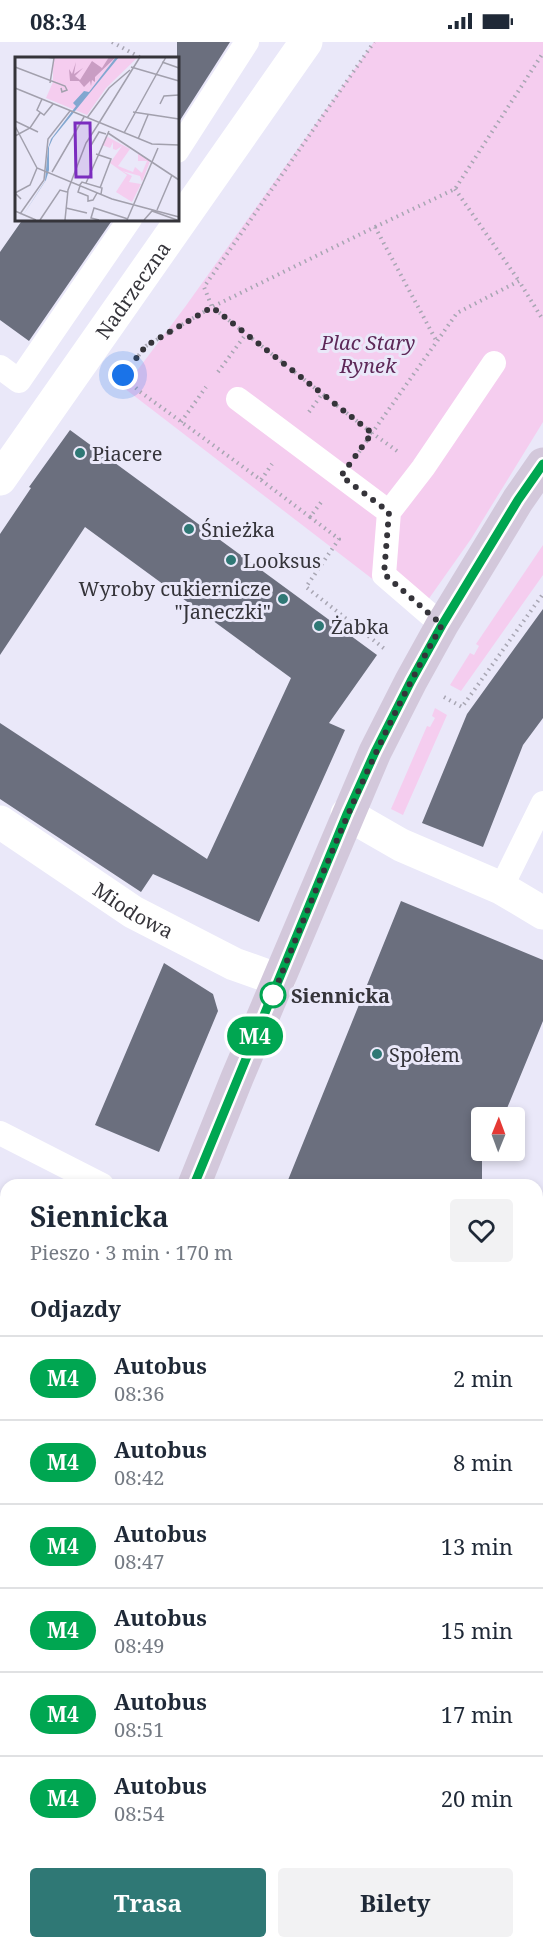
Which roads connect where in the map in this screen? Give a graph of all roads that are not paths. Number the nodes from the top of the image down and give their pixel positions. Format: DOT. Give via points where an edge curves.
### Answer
graph roads {
  1 [pos="247,42"];
  2 [pos="306,42"];
  3 [pos="178,149"];
  4 [pos="129,220"];
  5 [pos="494,363"];
  6 [pos="0,367"];
  7 [pos="238,399"];
  8 [pos="543,464"];
  9 [pos="0,479"];
  10 [pos="389,512"];
  11 [pos="442,625"];
  12 [pos="543,803"];
  13 [pos="347,814"];
  14 [pos="0,822"];
  15 [pos="501,888"];
  16 [pos="543,913"];
  17 [pos="279,981"];
  18 [pos="0,1133"];
  19 [pos="90,1179"];
  20 [pos="196,1179"];
  1 -- 3 [label="lane"];
  2 -- 9 [label="street, Nadrzeczna"];
  4 -- 6 [label="lane" via="19,381"];
  5 -- 10 [label="lane"];
  7 -- 10 [label="lane"];
  8 -- 11 [label="main road"];
  10 -- 11 [label="lane" via="384,574"];
  11 -- 13 [label="main road" via="395,711"];
  12 -- 15 [label="lane"];
  13 -- 15 [label="street" via="401,845"];
  13 -- 17 [label="main road"];
  14 -- 17 [label="street, Miodowa" via="132,912 234,964"];
  15 -- 16 [label="street"];
  17 -- 20 [label="main road"];
  18 -- 19 [label="lane"];
}
